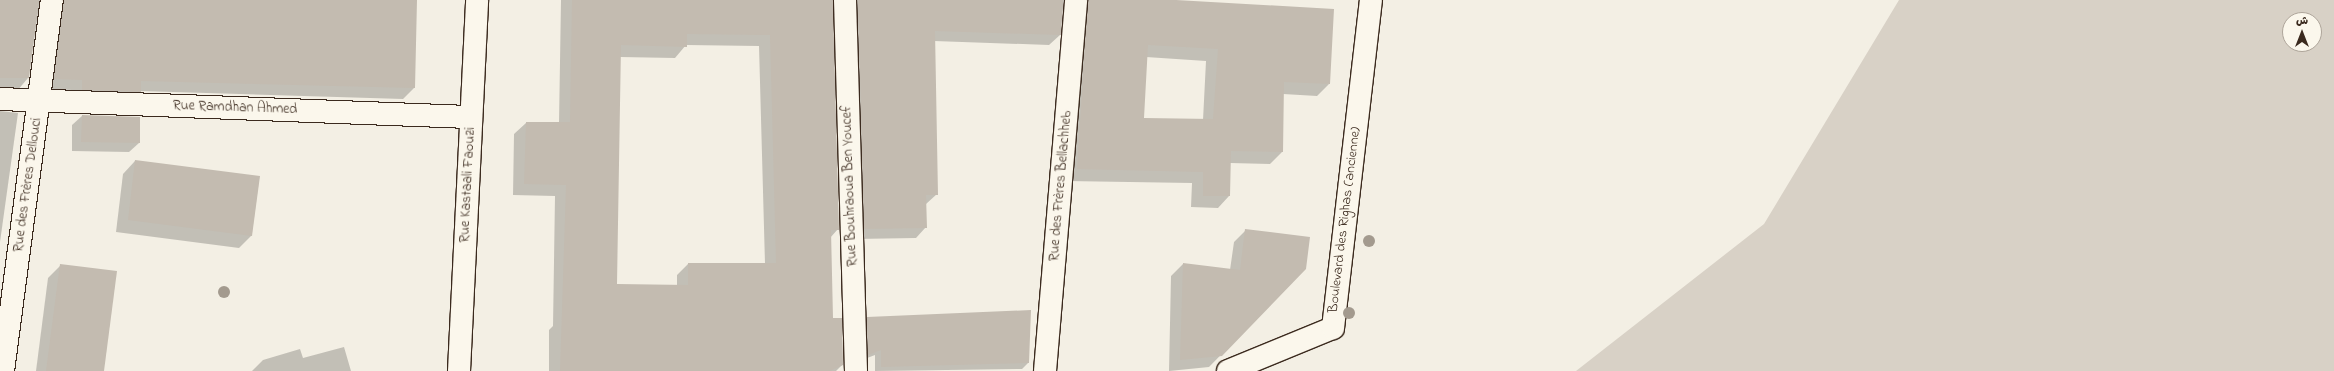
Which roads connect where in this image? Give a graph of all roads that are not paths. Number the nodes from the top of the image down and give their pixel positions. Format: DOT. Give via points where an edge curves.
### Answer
graph roads {
  1 [pos="52,0"];
  2 [pos="476,0"];
  3 [pos="845,0"];
  4 [pos="1076,0"];
  5 [pos="1371,0"];
  6 [pos="0,100"];
  7 [pos="39,101"];
  8 [pos="471,117"];
  9 [pos="3,371"];
  10 [pos="459,371"];
  11 [pos="856,371"];
  12 [pos="1045,371"];
  13 [pos="1228,371"];
  1 -- 7 [label="street, Rue des Frères Dellouci"];
  2 -- 8 [label="street, Rue Kastaali Faouzi"];
  3 -- 11 [label="street, Rue Bouhraoua Ben Youcef"];
  4 -- 12 [label="street, Rue des Frères Bellachheb"];
  5 -- 13 [label="street, Boulevard des Righas (ancienne)" via="1333,328"];
  6 -- 7 [label="street, Rue Ramdhan Ahmed"];
  7 -- 8 [label="street, Rue Ramdhan Ahmed"];
  7 -- 9 [label="street, Rue des Frères Dellouci"];
  8 -- 10 [label="street, Rue Kastaali Faouzi"];
}
